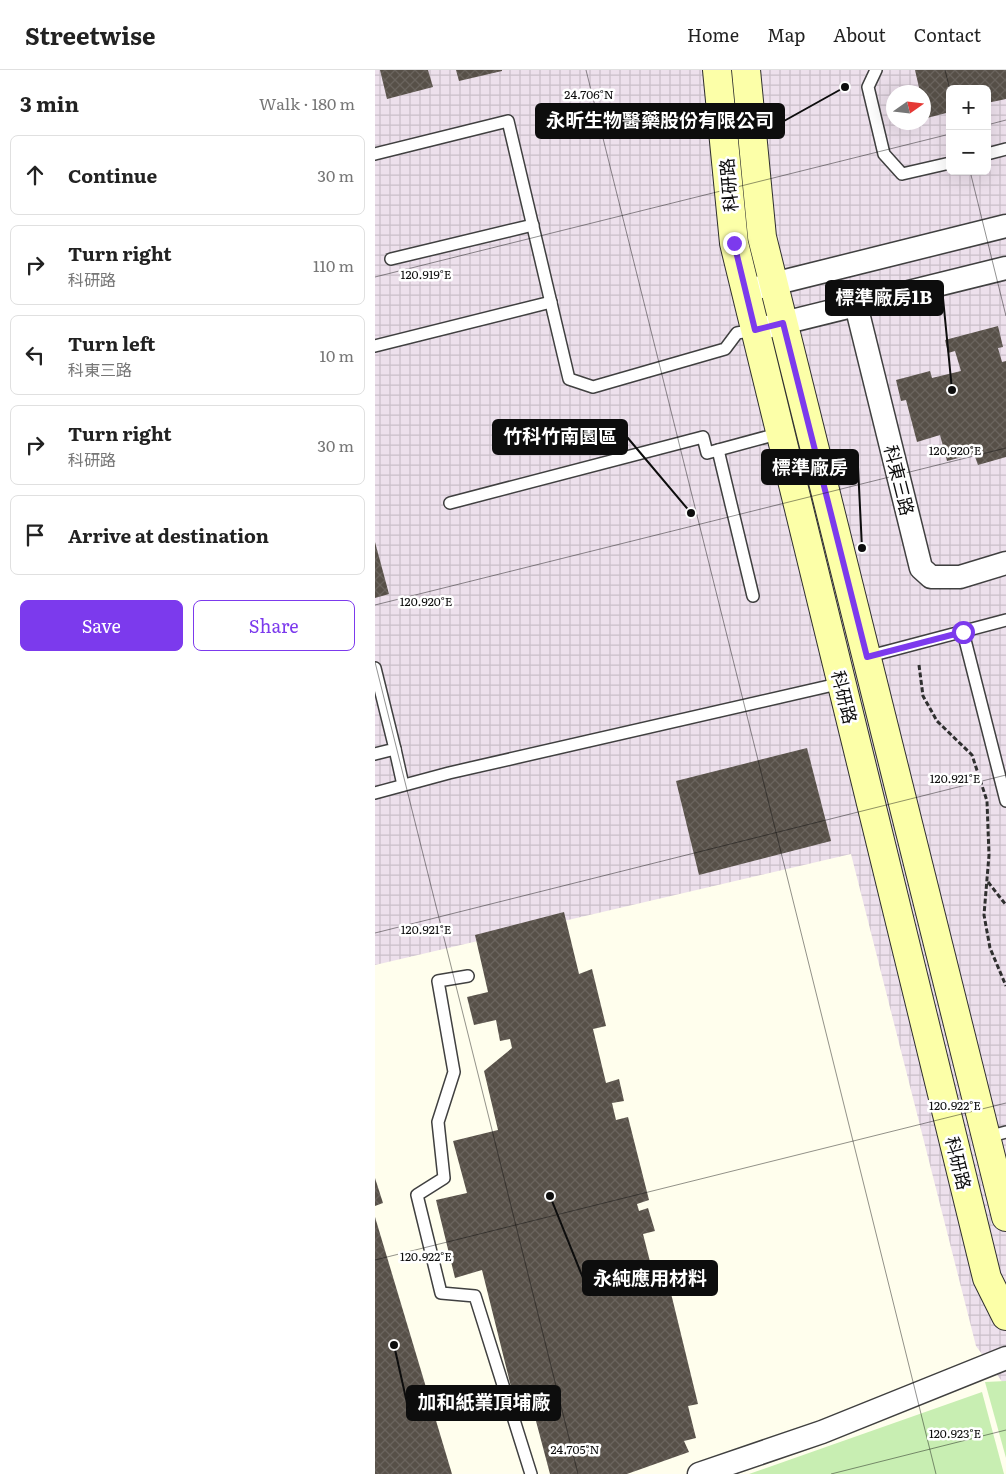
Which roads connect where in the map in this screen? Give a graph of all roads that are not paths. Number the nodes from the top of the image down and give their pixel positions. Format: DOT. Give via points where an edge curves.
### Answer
graph roads {
  1 [pos="717,70"];
  2 [pos="746,70"];
  3 [pos="876,70"];
  4 [pos="1006,149"];
  5 [pos="991,153"];
  6 [pos="375,154"];
  7 [pos="946,164"];
  8 [pos="533,225"];
  9 [pos="1006,226"];
  10 [pos="391,259"];
  11 [pos="1006,268"];
  12 [pos="774,284"];
  13 [pos="745,291"];
  14 [pos="551,302"];
  15 [pos="856,305"];
  16 [pos="783,323"];
  17 [pos="755,330"];
  18 [pos="375,346"];
  19 [pos="781,433"];
  20 [pos="718,450"];
  21 [pos="450,502"];
  22 [pos="1006,563"];
  23 [pos="753,596"];
  24 [pos="1006,620"];
  25 [pos="963,632"];
  26 [pos="867,657"];
  27 [pos="375,668"];
  28 [pos="842,683"];
  29 [pos="395,749"];
  30 [pos="375,754"];
  31 [pos="403,785"];
  32 [pos="375,793"];
  33 [pos="1006,801"];
  34 [pos="468,976"];
  35 [pos="996,1135"];
  36 [pos="1006,1216"];
  37 [pos="1006,1316"];
  38 [pos="1006,1358"];
  39 [pos="531,1474"];
  40 [pos="699,1474"];
  1 -- 13 [label="street, 科研路" via="734,243"];
  2 -- 12 [label="street, 科研路" via="762,237"];
  3 -- 7 [label="lane" via="868,87 884,154 902,174"];
  4 -- 5 [label="lane"];
  6 -- 8 [label="lane" via="508,121"];
  8 -- 10 [label="lane"];
  8 -- 14 [label="lane"];
  9 -- 12 [label="street"];
  11 -- 15 [label="street"];
  12 -- 13 [label="street"];
  12 -- 16 [label="street, 科研路"];
  13 -- 17 [label="street, 科研路"];
  14 -- 17 [label="lane" via="569,379 593,387 725,349 737,333"];
  14 -- 18 [label="lane"];
  15 -- 16 [label="street"];
  15 -- 22 [label="street, 科東三路" via="921,568 931,577 959,577"];
  16 -- 17 [label="street"];
  16 -- 26 [label="street, 科研路"];
  17 -- 19 [label="street, 科研路"];
  19 -- 20 [label="lane"];
  19 -- 28 [label="street, 科研路"];
  20 -- 21 [label="lane" via="707,453 703,437"];
  20 -- 23 [label="lane"];
  24 -- 25 [label="lane"];
  25 -- 26 [label="lane"];
  25 -- 33 [label="lane"];
  26 -- 35 [label="street, 科研路"];
  27 -- 29 [label="lane"];
  28 -- 31 [label="lane"];
  28 -- 37 [label="street, 科研路" via="987,1278"];
  29 -- 30 [label="lane"];
  29 -- 31 [label="lane"];
  31 -- 32 [label="lane"];
  34 -- 39 [label="lane" via="438,981 454,1072 438,1122 445,1178 417,1196 441,1292 475,1296"];
  35 -- 36 [label="street, 科研路"];
  38 -- 40 [label="street" via="822,1432"];
}
